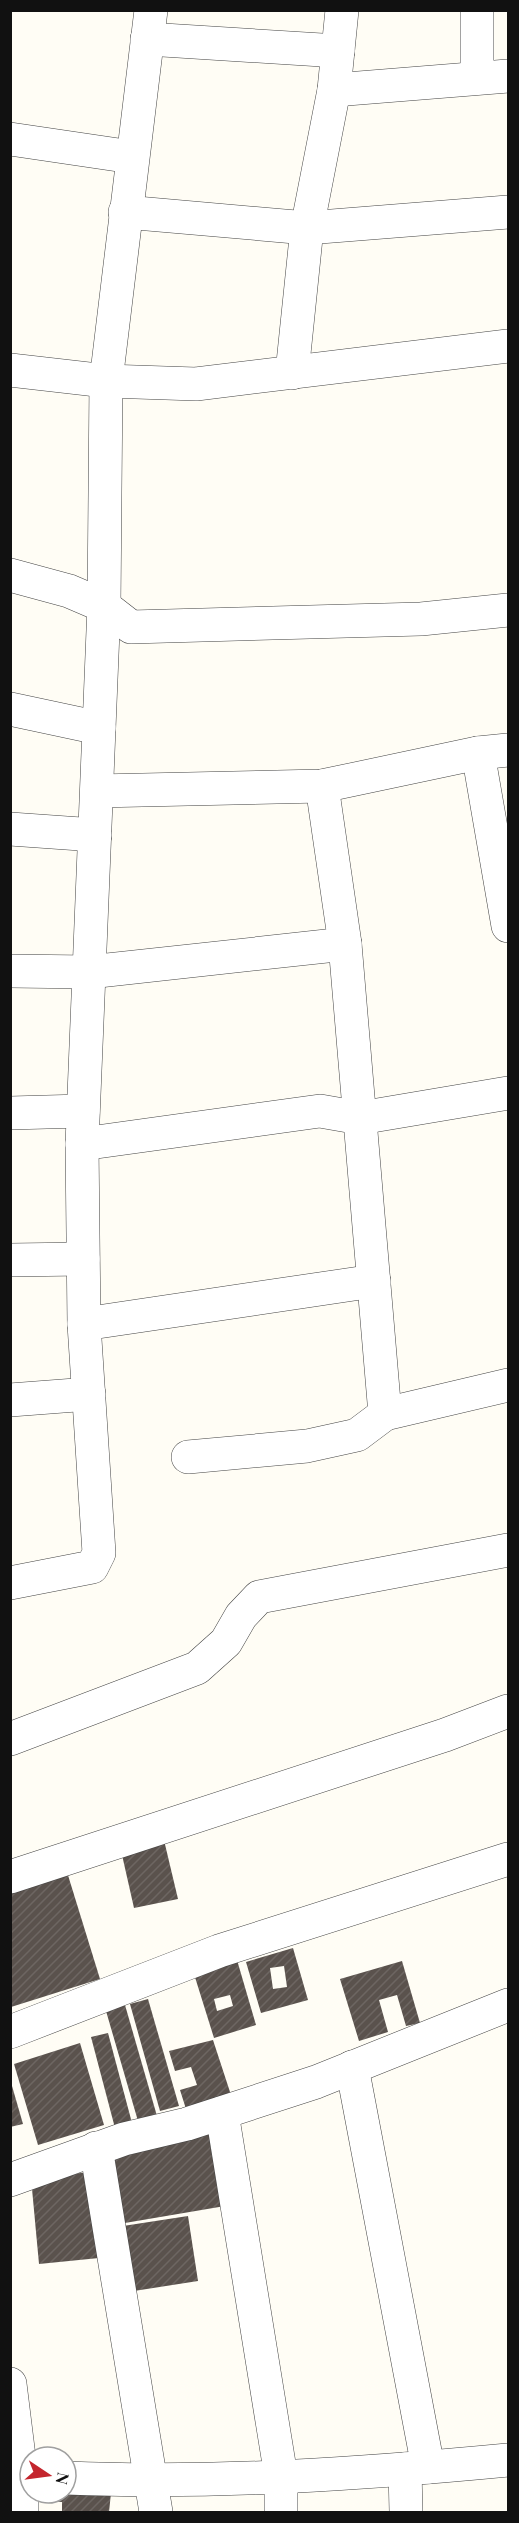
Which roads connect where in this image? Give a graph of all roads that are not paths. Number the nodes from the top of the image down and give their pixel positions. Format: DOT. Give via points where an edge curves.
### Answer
graph roads {
  1 [pos="342,10"];
  2 [pos="477,10"];
  3 [pos="149,25"];
  4 [pos="338,51"];
  5 [pos="493,77"];
  6 [pos="334,90"];
  7 [pos="10,140"];
  8 [pos="132,157"];
  9 [pos="125,212"];
  10 [pos="508,212"];
  11 [pos="307,228"];
  12 [pos="508,346"];
  13 [pos="10,370"];
  14 [pos="292,374"];
  15 [pos="106,381"];
  16 [pos="10,575"];
  17 [pos="104,606"];
  18 [pos="508,610"];
  19 [pos="10,710"];
  20 [pos="99,728"];
  21 [pos="494,752"];
  22 [pos="322,786"];
  23 [pos="97,791"];
  24 [pos="10,829"];
  25 [pos="95,835"];
  26 [pos="508,926"];
  27 [pos="345,944"];
  28 [pos="10,971"];
  29 [pos="89,972"];
  30 [pos="508,1093"];
  31 [pos="83,1111"];
  32 [pos="10,1113"];
  33 [pos="360,1118"];
  34 [pos="82,1144"];
  35 [pos="84,1259"];
  36 [pos="10,1260"];
  37 [pos="374,1281"];
  38 [pos="84,1324"];
  39 [pos="508,1385"];
  40 [pos="89,1394"];
  41 [pos="10,1400"];
  42 [pos="385,1414"];
  43 [pos="188,1457"];
  44 [pos="508,1550"];
  45 [pos="10,1583"];
  46 [pos="508,1711"];
  47 [pos="10,1739"];
  48 [pos="508,1859"];
  49 [pos="10,1877"];
  50 [pos="508,2005"];
  51 [pos="10,2032"];
  52 [pos="352,2067"];
  53 [pos="222,2113"];
  54 [pos="96,2148"];
  55 [pos="10,2180"];
  56 [pos="12,2401"];
  57 [pos="508,2460"];
  58 [pos="18,2462"];
  59 [pos="416,2468"];
  60 [pos="281,2476"];
  61 [pos="78,2481"];
  62 [pos="154,2497"];
  63 [pos="281,2512"];
  64 [pos="406,2512"];
  1 -- 4 [label="street"];
  2 -- 5 [label="street"];
  3 -- 4 [label="street"];
  3 -- 8 [label="street"];
  4 -- 6 [label="street"];
  5 -- 6 [label="street"];
  6 -- 11 [label="street"];
  7 -- 8 [label="street"];
  8 -- 9 [label="street"];
  9 -- 11 [label="street"];
  9 -- 15 [label="street"];
  10 -- 11 [label="street"];
  11 -- 14 [label="street"];
  12 -- 14 [label="street"];
  13 -- 15 [label="street"];
  14 -- 15 [label="street" via="196,384"];
  15 -- 17 [label="street"];
  16 -- 17 [label="street" via="69,591"];
  17 -- 18 [label="street" via="131,627 421,620"];
  17 -- 20 [label="street"];
  19 -- 20 [label="street"];
  20 -- 23 [label="street"];
  21 -- 22 [label="street"];
  21 -- 26 [label="street"];
  22 -- 23 [label="street"];
  22 -- 27 [label="street"];
  23 -- 25 [label="street"];
  24 -- 25 [label="street"];
  25 -- 29 [label="street"];
  27 -- 29 [label="street"];
  27 -- 33 [label="street"];
  28 -- 29 [label="street"];
  29 -- 31 [label="street"];
  30 -- 33 [label="street"];
  31 -- 32 [label="street"];
  31 -- 34 [label="street"];
  33 -- 34 [label="street" via="320,1111"];
  33 -- 37 [label="street"];
  34 -- 35 [label="street"];
  35 -- 36 [label="street"];
  35 -- 38 [label="street"];
  37 -- 38 [label="street"];
  37 -- 42 [label="street"];
  38 -- 40 [label="street"];
  39 -- 42 [label="street"];
  40 -- 41 [label="street"];
  40 -- 45 [label="street" via="99,1553 92,1567"];
  42 -- 43 [label="street" via="357,1435 308,1446"];
  44 -- 47 [label="street" via="259,1597 241,1616 226,1642 197,1668"];
  46 -- 49 [label="street"];
  48 -- 51 [label="street" via="219,1951"];
  50 -- 52 [label="street"];
  52 -- 53 [label="street"];
  52 -- 59 [label="street"];
  53 -- 54 [label="street"];
  53 -- 60 [label="street"];
  54 -- 55 [label="street"];
  54 -- 62 [label="street"];
  56 -- 58 [label="street"];
  57 -- 59 [label="street"];
  59 -- 60 [label="street"];
  59 -- 64 [label="street"];
  60 -- 62 [label="street"];
  60 -- 63 [label="street"];
  61 -- 62 [label="street"];
}
